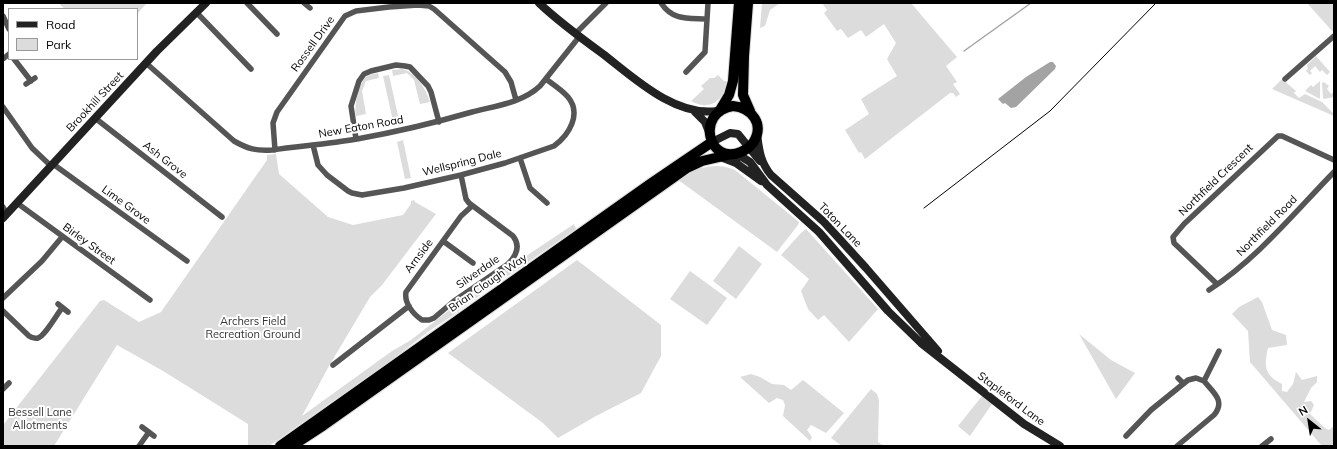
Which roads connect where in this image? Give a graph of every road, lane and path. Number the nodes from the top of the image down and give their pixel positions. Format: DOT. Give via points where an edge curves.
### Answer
graph roads {
  1 [pos="206,3"];
  2 [pos="247,3"];
  3 [pos="304,3"];
  4 [pos="539,3"];
  5 [pos="606,3"];
  6 [pos="661,3"];
  7 [pos="708,3"];
  8 [pos="739,3"];
  9 [pos="748,3"];
  10 [pos="389,5"];
  11 [pos="310,8"];
  12 [pos="196,12"];
  13 [pos="3,16"];
  14 [pos="707,19"];
  15 [pos="8,27"];
  16 [pos="277,34"];
  17 [pos="577,35"];
  18 [pos="1334,36"];
  19 [pos="702,56"];
  20 [pos="15,60"];
  21 [pos="708,60"];
  22 [pos="146,63"];
  23 [pos="251,69"];
  24 [pos="686,72"];
  25 [pos="546,79"];
  26 [pos="1284,79"];
  27 [pos="31,81"];
  28 [pos="516,100"];
  29 [pos="3,107"];
  30 [pos="694,111"];
  31 [pos="719,111"];
  32 [pos="750,111"];
  33 [pos="95,118"];
  34 [pos="439,122"];
  35 [pos="757,134"];
  36 [pos="711,137"];
  37 [pos="356,139"];
  38 [pos="313,145"];
  39 [pos="750,147"];
  40 [pos="275,150"];
  41 [pos="730,155"];
  42 [pos="716,157"];
  43 [pos="520,158"];
  44 [pos="1334,160"];
  45 [pos="52,165"];
  46 [pos="764,166"];
  47 [pos="1334,172"];
  48 [pos="461,175"];
  49 [pos="766,185"];
  50 [pos="17,203"];
  51 [pos="547,203"];
  52 [pos="472,206"];
  53 [pos="4,213"];
  54 [pos="222,217"];
  55 [pos="62,237"];
  56 [pos="443,241"];
  57 [pos="187,261"];
  58 [pos="465,266"];
  59 [pos="1217,284"];
  60 [pos="1209,290"];
  61 [pos="3,298"];
  62 [pos="150,300"];
  63 [pos="409,306"];
  64 [pos="3,311"];
  65 [pos="68,312"];
  66 [pos="919,329"];
  67 [pos="911,333"];
  68 [pos="1219,351"];
  69 [pos="332,365"];
  70 [pos="952,366"];
  71 [pos="1178,378"];
  72 [pos="1204,381"];
  73 [pos="9,383"];
  74 [pos="1183,383"];
  75 [pos="3,389"];
  76 [pos="1219,405"];
  77 [pos="1227,407"];
  78 [pos="142,427"];
  79 [pos="1131,434"];
  80 [pos="1271,438"];
  81 [pos="1265,445"];
  82 [pos="139,446"];
  83 [pos="280,446"];
  84 [pos="292,446"];
  85 [pos="1060,446"];
  86 [pos="1177,446"];
  1 -- 12 [label="main road, Brookhill Street"];
  2 -- 16 [label="street"];
  3 -- 11 [label="street"];
  4 -- 17 [label="main road"];
  5 -- 17 [label="street, New Eaton Road"];
  6 -- 14 [label="street" via="668,12 676,16"];
  7 -- 14 [label="street"];
  8 -- 31 [label="highway" via="733,81 729,95"];
  9 -- 32 [label="highway" via="743,95"];
  10 -- 28 [label="street, Rossell Drive" via="418,5 434,9 505,72"];
  10 -- 40 [label="street, Rossell Drive" via="356,10 345,16 274,116"];
  12 -- 22 [label="main road, Brookhill Street"];
  12 -- 23 [label="street"];
  13 -- 15 [label="street"];
  14 -- 19 [label="street"];
  17 -- 25 [label="street, New Eaton Road"];
  17 -- 30 [label="main road" via="647,88"];
  18 -- 26 [label="street"];
  19 -- 21 [label="street"];
  19 -- 24 [label="street"];
  20 -- 27 [label="street"];
  22 -- 33 [label="main road, Brookhill Street"];
  22 -- 40 [label="street, New Eaton Road" via="234,141 246,148"];
  25 -- 28 [label="street, New Eaton Road" via="532,93"];
  25 -- 43 [label="street, Wellspring Dale" via="570,99 574,108 572,124 554,146"];
  28 -- 34 [label="street, New Eaton Road"];
  29 -- 45 [label="street, Lime Grove" via="32,148"];
  30 -- 31 [label="main road"];
  30 -- 36 [label="main road" via="705,122"];
  31 -- 32 [label="highway" via="733,106"];
  31 -- 36 [label="highway" via="712,119"];
  32 -- 35 [label="highway" via="755,119"];
  33 -- 45 [label="main road, Brookhill Street"];
  33 -- 54 [label="street, Ash Grove"];
  34 -- 37 [label="street, New Eaton Road"];
  34 -- 37 [label="street" via="430,89 410,67 396,66 371,71 361,78 352,102"];
  35 -- 39 [label="highway"];
  35 -- 46 [label="main road, Toton Lane"];
  36 -- 39 [label="main road" via="734,133"];
  36 -- 41 [label="highway" via="719,150"];
  36 -- 83 [label="highway, Brian Clough Way" via="650,184"];
  37 -- 38 [label="street, New Eaton Road"];
  38 -- 40 [label="street, New Eaton Road"];
  38 -- 48 [label="street, Wellspring Dale" via="316,161 321,169 344,188 356,194 404,188"];
  39 -- 41 [label="highway, Brian Clough Way"];
  39 -- 46 [label="main road"];
  41 -- 42 [label="highway, Brian Clough Way"];
  41 -- 49 [label="main road, Toton Lane" via="750,162"];
  42 -- 49 [label="main road" via="736,163"];
  42 -- 84 [label="highway, Brian Clough Way" via="686,168"];
  43 -- 48 [label="street, Wellspring Dale"];
  43 -- 51 [label="street" via="530,188"];
  44 -- 59 [label="street, Northfield Crescent" via="1278,136 1184,224 1173,237 1174,243"];
  45 -- 50 [label="main road, Brookhill Street"];
  45 -- 57 [label="street, Lime Grove"];
  46 -- 66 [label="main road, Toton Lane" via="824,222"];
  47 -- 59 [label="street, Northfield Road" via="1258,251"];
  48 -- 52 [label="street, Silverdale" via="466,200"];
  49 -- 67 [label="main road, Toton Lane" via="819,232 884,307"];
  50 -- 53 [label="main road, Brookhill Street"];
  50 -- 55 [label="street, Birley Street"];
  52 -- 56 [label="street, Arnside"];
  52 -- 63 [label="street, Silverdale" via="513,236 517,246 515,256 508,264 434,318 422,320"];
  55 -- 61 [label="street" via="42,261"];
  55 -- 62 [label="street, Birley Street"];
  56 -- 58 [label="street" via="471,262"];
  56 -- 63 [label="street, Arnside" via="407,289 405,296"];
  59 -- 60 [label="street, Northfield Road"];
  63 -- 69 [label="street" via="344,352"];
  64 -- 65 [label="street" via="29,336 37,339 43,335 60,306"];
  66 -- 70 [label="main road, Stapleford Lane"];
  67 -- 70 [label="main road, Stapleford Lane"];
  68 -- 72 [label="street"];
  70 -- 85 [label="main road, Stapleford Lane" via="1024,424"];
  71 -- 74 [label="street"];
  72 -- 74 [label="street" via="1192,378"];
  72 -- 76 [label="street" via="1218,398"];
  73 -- 75 [label="street"];
  74 -- 79 [label="street" via="1151,410"];
  76 -- 77 [label="street"];
  76 -- 86 [label="street" via="1214,415"];
  78 -- 82 [label="street" via="152,434"];
  80 -- 81 [label="street"];
}
